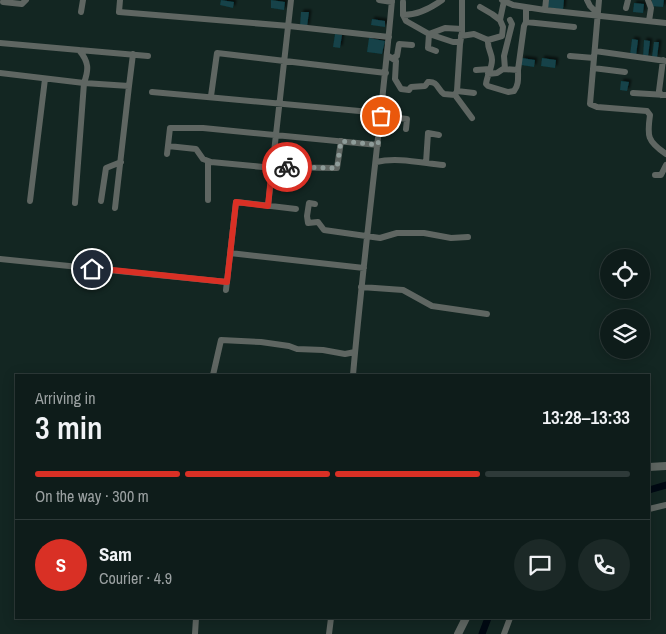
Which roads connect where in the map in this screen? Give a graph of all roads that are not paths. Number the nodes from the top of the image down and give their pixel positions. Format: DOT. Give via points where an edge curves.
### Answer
graph roads {
  1 [pos="26,0"];
  2 [pos="82,0"];
  3 [pos="120,0"];
  4 [pos="292,0"];
  5 [pos="379,0"];
  6 [pos="442,0"];
  7 [pos="462,0"];
  8 [pos="503,0"];
  9 [pos="546,0"];
  10 [pos="587,0"];
  11 [pos="599,0"];
  12 [pos="628,0"];
  13 [pos="648,0"];
  14 [pos="392,1"];
  15 [pos="3,2"];
  16 [pos="403,2"];
  17 [pos="480,7"];
  18 [pos="519,7"];
  19 [pos="526,8"];
  20 [pos="626,8"];
  21 [pos="545,10"];
  22 [pos="81,12"];
  23 [pos="598,14"];
  24 [pos="403,15"];
  25 [pos="510,20"];
  26 [pos="650,21"];
  27 [pos="526,22"];
  28 [pos="666,23"];
  29 [pos="501,24"];
  30 [pos="289,26"];
  31 [pos="574,27"];
  32 [pos="429,34"];
  33 [pos="461,35"];
  34 [pos="389,37"];
  35 [pos="488,40"];
  36 [pos="0,42"];
  37 [pos="412,45"];
  38 [pos="79,50"];
  39 [pos="436,51"];
  40 [pos="133,54"];
  41 [pos="594,55"];
  42 [pos="148,56"];
  43 [pos="570,56"];
  44 [pos="390,57"];
  45 [pos="285,61"];
  46 [pos="665,61"];
  47 [pos="593,68"];
  48 [pos="505,69"];
  49 [pos="476,70"];
  50 [pos="518,70"];
  51 [pos="489,71"];
  52 [pos="625,72"];
  53 [pos="0,73"];
  54 [pos="386,73"];
  55 [pos="45,78"];
  56 [pos="84,83"];
  57 [pos="129,86"];
  58 [pos="152,92"];
  59 [pos="456,93"];
  60 [pos="474,93"];
  61 [pos="633,93"];
  62 [pos="664,95"];
  63 [pos="211,96"];
  64 [pos="280,103"];
  65 [pos="381,115"];
  66 [pos="472,118"];
  67 [pos="406,129"];
  68 [pos="276,135"];
  69 [pos="439,135"];
  70 [pos="341,141"];
  71 [pos="378,145"];
  72 [pos="168,146"];
  73 [pos="167,154"];
  74 [pos="666,154"];
  75 [pos="208,161"];
  76 [pos="120,162"];
  77 [pos="376,162"];
  78 [pos="426,163"];
  79 [pos="443,165"];
  80 [pos="666,165"];
  81 [pos="272,166"];
  82 [pos="661,175"];
  83 [pos="208,200"];
  84 [pos="30,201"];
  85 [pos="101,201"];
  86 [pos="75,203"];
  87 [pos="315,204"];
  88 [pos="268,206"];
  89 [pos="115,208"];
  90 [pos="296,209"];
  91 [pos="367,235"];
  92 [pos="468,237"];
  93 [pos="230,253"];
  94 [pos="0,259"];
  95 [pos="364,268"];
  96 [pos="227,282"];
  97 [pos="361,287"];
  98 [pos="226,290"];
  99 [pos="486,314"];
  100 [pos="355,352"];
  101 [pos="213,374"];
  102 [pos="354,374"];
  103 [pos="666,466"];
  104 [pos="650,467"];
  105 [pos="666,505"];
  106 [pos="650,509"];
  107 [pos="196,619"];
  108 [pos="331,619"];
  109 [pos="466,619"];
  110 [pos="510,619"];
  111 [pos="195,634"];
  112 [pos="329,634"];
  113 [pos="458,634"];
  114 [pos="504,634"];
  1 -- 15 [label="street" via="22,4"];
  2 -- 22 [label="street"];
  3 -- 30 [label="street" via="119,12"];
  4 -- 30 [label="street"];
  5 -- 14 [label="street"];
  6 -- 24 [label="street" via="421,11"];
  7 -- 33 [label="street"];
  8 -- 18 [label="street"];
  8 -- 29 [label="street"];
  9 -- 21 [label="street"];
  10 -- 23 [label="street"];
  11 -- 23 [label="street"];
  12 -- 20 [label="street"];
  13 -- 26 [label="street"];
  14 -- 34 [label="street"];
  16 -- 24 [label="street"];
  17 -- 29 [label="street"];
  18 -- 19 [label="street"];
  18 -- 25 [label="street" via="511,14"];
  19 -- 21 [label="street"];
  19 -- 27 [label="street"];
  21 -- 23 [label="street"];
  23 -- 26 [label="street"];
  23 -- 41 [label="street"];
  24 -- 32 [label="street" via="406,21"];
  25 -- 29 [label="street"];
  25 -- 48 [label="street"];
  26 -- 28 [label="street"];
  27 -- 31 [label="street"];
  27 -- 50 [label="street"];
  29 -- 35 [label="street" via="502,36"];
  30 -- 34 [label="street"];
  30 -- 45 [label="street"];
  32 -- 33 [label="street" via="445,28"];
  32 -- 33 [label="street" via="453,42"];
  32 -- 39 [label="street" via="428,48"];
  33 -- 35 [label="street" via="474,34"];
  33 -- 59 [label="street"];
  34 -- 44 [label="street"];
  35 -- 51 [label="street" via="492,56"];
  36 -- 38 [label="street"];
  37 -- 44 [label="street" via="399,44 397,56"];
  38 -- 40 [label="street"];
  38 -- 56 [label="street" via="88,64"];
  40 -- 42 [label="street"];
  40 -- 57 [label="street"];
  41 -- 43 [label="street"];
  41 -- 46 [label="street"];
  41 -- 47 [label="street"];
  44 -- 54 [label="street"];
  44 -- 59 [label="street" via="396,61 396,79 401,89 409,90 431,82 444,94"];
  45 -- 54 [label="street"];
  45 -- 63 [label="street" via="217,53"];
  45 -- 64 [label="street"];
  46 -- 62 [label="street" via="659,91"];
  47 -- 52 [label="street"];
  47 -- 74 [label="street" via="590,104 647,112 650,115 647,134"];
  48 -- 50 [label="street"];
  48 -- 51 [label="street" via="497,73"];
  49 -- 51 [label="street"];
  50 -- 51 [label="street" via="517,88 508,92 486,84"];
  53 -- 55 [label="street"];
  54 -- 65 [label="street"];
  55 -- 56 [label="street"];
  55 -- 84 [label="street"];
  56 -- 57 [label="street"];
  56 -- 86 [label="street"];
  57 -- 76 [label="street"];
  58 -- 63 [label="street"];
  59 -- 60 [label="street"];
  59 -- 66 [label="street"];
  61 -- 62 [label="street"];
  63 -- 64 [label="street"];
  64 -- 65 [label="street"];
  64 -- 68 [label="street"];
  65 -- 67 [label="street" via="408,119"];
  65 -- 71 [label="street"];
  68 -- 70 [label="street"];
  68 -- 72 [label="street" via="170,128"];
  68 -- 81 [label="street"];
  69 -- 78 [label="street" via="428,133"];
  70 -- 71 [label="street"];
  70 -- 81 [label="street" via="337,168"];
  71 -- 77 [label="street"];
  72 -- 73 [label="street"];
  72 -- 75 [label="street" via="196,149"];
  75 -- 81 [label="street"];
  75 -- 83 [label="street"];
  76 -- 85 [label="street" via="106,168"];
  76 -- 89 [label="street"];
  77 -- 78 [label="street"];
  77 -- 91 [label="street"];
  78 -- 79 [label="street"];
  80 -- 82 [label="street"];
  81 -- 88 [label="street"];
  87 -- 91 [label="street" via="308,204 308,223 318,222 324,230"];
  88 -- 90 [label="street"];
  88 -- 93 [label="street" via="236,202"];
  91 -- 92 [label="street" via="380,238 397,233 424,233 451,238"];
  91 -- 95 [label="street"];
  93 -- 95 [label="street"];
  93 -- 96 [label="street"];
  94 -- 96 [label="street"];
  95 -- 97 [label="street"];
  96 -- 98 [label="street"];
  97 -- 99 [label="street" via="403,290 432,306"];
  97 -- 100 [label="street"];
  100 -- 101 [label="street" via="345,354 261,342 221,340"];
  100 -- 102 [label="street"];
  103 -- 104 [label="street"];
  105 -- 106 [label="street"];
  107 -- 111 [label="street"];
  108 -- 112 [label="street"];
  109 -- 113 [label="street"];
  110 -- 114 [label="street"];
}
